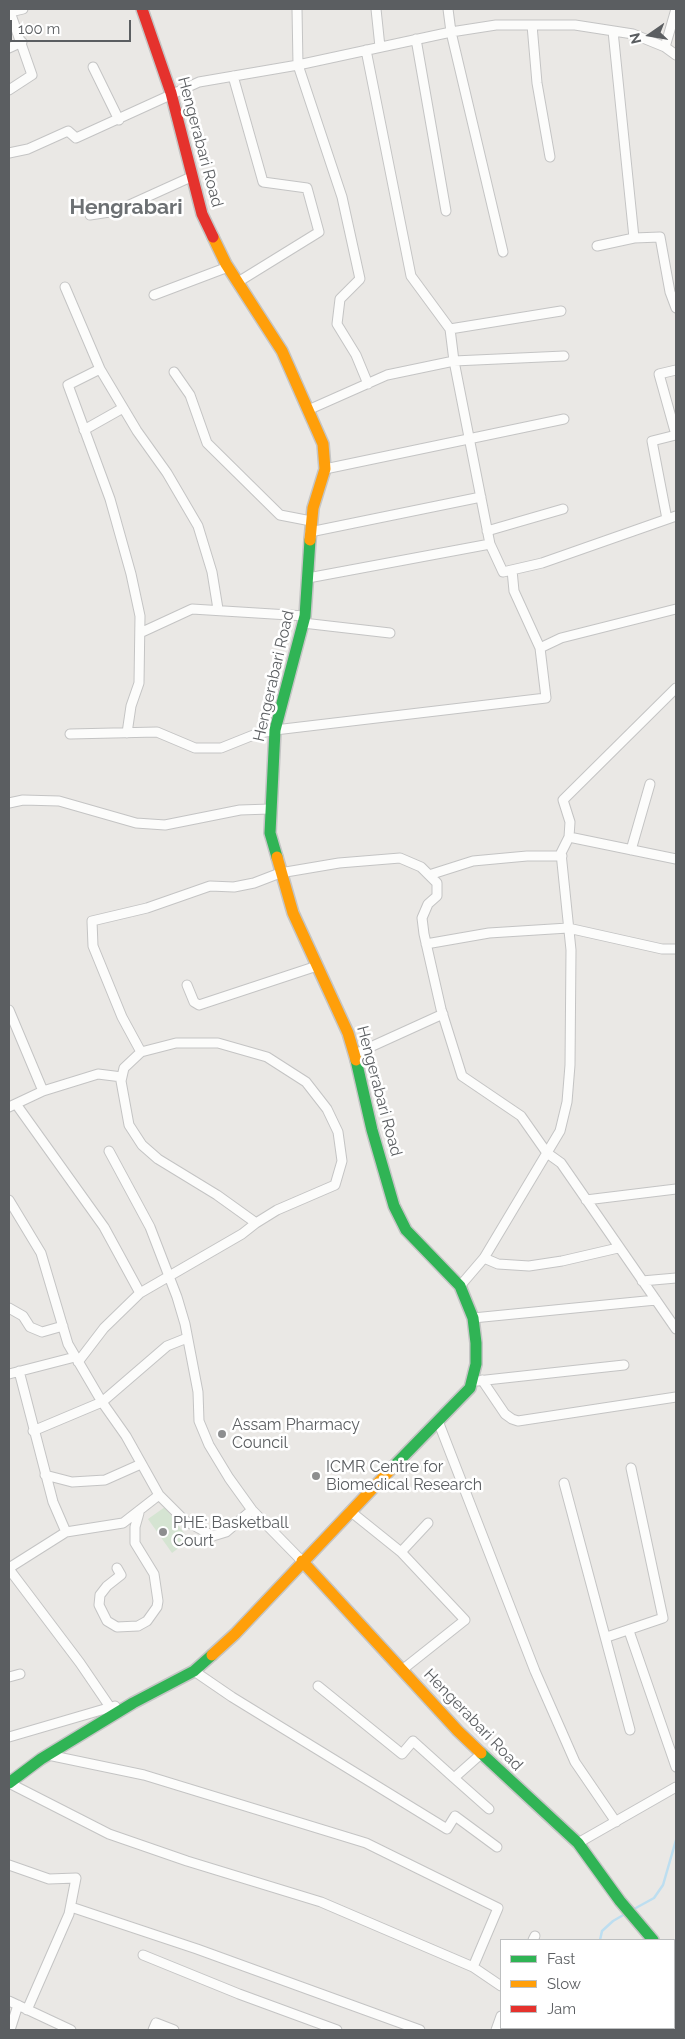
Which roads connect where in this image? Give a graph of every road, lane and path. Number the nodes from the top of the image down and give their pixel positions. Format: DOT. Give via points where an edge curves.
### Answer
graph roads {
  1 [pos="23,9"];
  2 [pos="142,9"];
  3 [pos="297,9"];
  4 [pos="376,9"];
  5 [pos="448,9"];
  6 [pos="676,9"];
  7 [pos="10,11"];
  8 [pos="532,25"];
  9 [pos="613,31"];
  10 [pos="451,32"];
  11 [pos="416,39"];
  12 [pos="22,42"];
  13 [pos="380,47"];
  14 [pos="666,47"];
  15 [pos="9,48"];
  16 [pos="366,50"];
  17 [pos="676,55"];
  18 [pos="298,65"];
  19 [pos="93,67"];
  20 [pos="233,76"];
  21 [pos="9,90"];
  22 [pos="171,93"];
  23 [pos="119,120"];
  24 [pos="9,153"];
  25 [pos="550,157"];
  26 [pos="191,177"];
  27 [pos="446,211"];
  28 [pos="90,215"];
  29 [pos="634,238"];
  30 [pos="597,246"];
  31 [pos="502,252"];
  32 [pos="228,267"];
  33 [pos="238,282"];
  34 [pos="65,287"];
  35 [pos="154,295"];
  36 [pos="676,308"];
  37 [pos="560,312"];
  38 [pos="450,329"];
  39 [pos="564,356"];
  40 [pos="454,361"];
  41 [pos="100,369"];
  42 [pos="676,370"];
  43 [pos="174,372"];
  44 [pos="368,384"];
  45 [pos="123,408"];
  46 [pos="308,410"];
  47 [pos="564,419"];
  48 [pos="84,430"];
  49 [pos="469,440"];
  50 [pos="325,469"];
  51 [pos="481,497"];
  52 [pos="563,509"];
  53 [pos="672,517"];
  54 [pos="311,526"];
  55 [pos="487,531"];
  56 [pos="490,544"];
  57 [pos="512,570"];
  58 [pos="308,578"];
  59 [pos="218,609"];
  60 [pos="676,609"];
  61 [pos="304,619"];
  62 [pos="140,633"];
  63 [pos="390,633"];
  64 [pos="540,648"];
  65 [pos="676,688"];
  66 [pos="667,696"];
  67 [pos="676,702"];
  68 [pos="275,730"];
  69 [pos="127,733"];
  70 [pos="70,734"];
  71 [pos="650,784"];
  72 [pos="9,803"];
  73 [pos="270,809"];
  74 [pos="569,838"];
  75 [pos="631,850"];
  76 [pos="562,856"];
  77 [pos="676,859"];
  78 [pos="280,873"];
  79 [pos="429,875"];
  80 [pos="568,928"];
  81 [pos="426,944"];
  82 [pos="676,949"];
  83 [pos="317,966"];
  84 [pos="187,985"];
  85 [pos="9,1010"];
  86 [pos="443,1014"];
  87 [pos="141,1052"];
  88 [pos="355,1054"];
  89 [pos="122,1077"];
  90 [pos="43,1091"];
  91 [pos="13,1106"];
  92 [pos="108,1152"];
  93 [pos="547,1153"];
  94 [pos="676,1189"];
  95 [pos="9,1200"];
  96 [pos="586,1200"];
  97 [pos="256,1223"];
  98 [pos="618,1248"];
  99 [pos="484,1258"];
  100 [pos="169,1275"];
  101 [pos="676,1278"];
  102 [pos="642,1281"];
  103 [pos="460,1286"];
  104 [pos="140,1293"];
  105 [pos="656,1300"];
  106 [pos="9,1308"];
  107 [pos="473,1318"];
  108 [pos="63,1326"];
  109 [pos="676,1329"];
  110 [pos="187,1338"];
  111 [pos="76,1360"];
  112 [pos="624,1365"];
  113 [pos="19,1371"];
  114 [pos="9,1374"];
  115 [pos="477,1381"];
  116 [pos="676,1397"];
  117 [pos="102,1402"];
  118 [pos="438,1421"];
  119 [pos="33,1431"];
  120 [pos="141,1464"];
  121 [pos="631,1468"];
  122 [pos="45,1475"];
  123 [pos="564,1483"];
  124 [pos="160,1495"];
  125 [pos="252,1510"];
  126 [pos="350,1511"];
  127 [pos="139,1513"];
  128 [pos="428,1523"];
  129 [pos="66,1532"];
  130 [pos="401,1552"];
  131 [pos="302,1561"];
  132 [pos="9,1568"];
  133 [pos="117,1568"];
  134 [pos="629,1631"];
  135 [pos="607,1637"];
  136 [pos="402,1670"];
  137 [pos="194,1671"];
  138 [pos="20,1674"];
  139 [pos="9,1676"];
  140 [pos="318,1686"];
  141 [pos="133,1703"];
  142 [pos="110,1707"];
  143 [pos="630,1730"];
  144 [pos="9,1737"];
  145 [pos="481,1754"];
  146 [pos="47,1755"];
  147 [pos="676,1767"];
  148 [pos="454,1778"];
  149 [pos="9,1783"];
  150 [pos="676,1787"];
  151 [pos="489,1809"];
  152 [pos="616,1822"];
  153 [pos="578,1843"];
  154 [pos="497,1847"];
  155 [pos="9,1864"];
  156 [pos="71,1907"];
  157 [pos="652,1939"];
  158 [pos="143,1955"];
  159 [pos="473,1967"];
  160 [pos="500,1985"];
  161 [pos="9,2000"];
  162 [pos="23,2008"];
  163 [pos="10,2030"];
  164 [pos="71,2030"];
  165 [pos="153,2030"];
  166 [pos="174,2030"];
  167 [pos="337,2030"];
  168 [pos="420,2030"];
  1 -- 7 [label="street"];
  2 -- 22 [label="main road, Hengerabari Road"];
  3 -- 18 [label="street"];
  4 -- 13 [label="street"];
  5 -- 10 [label="street"];
  6 -- 14 [label="street"];
  7 -- 12 [label="street"];
  8 -- 9 [label="street" via="574,25"];
  8 -- 10 [label="street" via="496,25"];
  8 -- 25 [label="street" via="537,83"];
  9 -- 14 [label="street" via="632,34"];
  9 -- 29 [label="street"];
  10 -- 11 [label="street"];
  10 -- 31 [label="street"];
  11 -- 13 [label="street"];
  11 -- 27 [label="street"];
  12 -- 15 [label="street"];
  12 -- 21 [label="street" via="32,75"];
  13 -- 16 [label="street"];
  14 -- 17 [label="street"];
  16 -- 18 [label="street"];
  16 -- 38 [label="street" via="411,276"];
  18 -- 20 [label="street"];
  18 -- 44 [label="street" via="342,197 360,279 340,299 337,324"];
  19 -- 23 [label="street"];
  20 -- 22 [label="street" via="199,82"];
  20 -- 33 [label="street" via="263,182 307,188 319,232"];
  22 -- 23 [label="street"];
  22 -- 26 [label="main road, Hengerabari Road"];
  23 -- 24 [label="street" via="76,138 68,131 28,149"];
  26 -- 28 [label="street" via="116,211"];
  26 -- 32 [label="main road, Hengerabari Road" via="202,214"];
  29 -- 30 [label="street"];
  29 -- 36 [label="street" via="660,237"];
  32 -- 33 [label="main road, Hengerabari Road"];
  32 -- 35 [label="street"];
  33 -- 46 [label="main road, Hengerabari Road" via="282,351"];
  34 -- 41 [label="street"];
  37 -- 38 [label="street"];
  38 -- 40 [label="street"];
  39 -- 40 [label="street"];
  40 -- 44 [label="street" via="387,376"];
  40 -- 49 [label="street"];
  41 -- 45 [label="street"];
  41 -- 48 [label="street" via="68,386"];
  42 -- 53 [label="street" via="659,374 676,435 652,441"];
  43 -- 54 [label="street" via="190,395 207,443 280,515"];
  44 -- 46 [label="street"];
  45 -- 48 [label="street"];
  45 -- 59 [label="street" via="198,526 212,572"];
  46 -- 50 [label="main road, Hengerabari Road" via="323,444"];
  47 -- 49 [label="street"];
  48 -- 62 [label="street" via="110,499 131,574 140,616"];
  49 -- 50 [label="street"];
  49 -- 51 [label="street"];
  50 -- 54 [label="main road, Hengerabari Road"];
  51 -- 54 [label="street"];
  51 -- 55 [label="street"];
  52 -- 55 [label="street"];
  53 -- 57 [label="street" via="542,563"];
  54 -- 58 [label="main road, Hengerabari Road"];
  55 -- 56 [label="street"];
  56 -- 57 [label="street" via="503,572"];
  56 -- 58 [label="street"];
  57 -- 64 [label="street" via="514,591"];
  58 -- 61 [label="main road, Hengerabari Road"];
  59 -- 61 [label="street"];
  59 -- 62 [label="street" via="192,609"];
  60 -- 64 [label="street" via="561,638"];
  61 -- 63 [label="street"];
  61 -- 68 [label="main road, Hengerabari Road"];
  62 -- 69 [label="street" via="139,682"];
  64 -- 68 [label="street" via="546,698"];
  65 -- 66 [label="street"];
  66 -- 67 [label="street"];
  66 -- 74 [label="street" via="563,800 570,822"];
  68 -- 69 [label="street" via="221,748 195,748 157,732"];
  68 -- 73 [label="main road, Hengerabari Road"];
  69 -- 70 [label="street"];
  71 -- 75 [label="street"];
  72 -- 73 [label="street" via="59,801 136,823 165,824 240,810"];
  73 -- 78 [label="main road, Hengerabari Road" via="270,833"];
  74 -- 75 [label="street"];
  74 -- 76 [label="street"];
  75 -- 77 [label="street"];
  76 -- 79 [label="street" via="473,862"];
  76 -- 80 [label="street"];
  78 -- 79 [label="street" via="339,863 400,858 421,867"];
  78 -- 83 [label="main road, Hengerabari Road" via="292,913"];
  78 -- 87 [label="street" via="234,887 210,886 147,908 92,921 93,946 122,1018"];
  79 -- 81 [label="street" via="437,883 437,896 428,904 422,918"];
  80 -- 81 [label="street" via="489,933"];
  80 -- 82 [label="street" via="662,949"];
  80 -- 93 [label="street" via="571,950 567,1102 560,1132"];
  81 -- 86 [label="street"];
  83 -- 84 [label="street" via="199,1005 194,1002"];
  83 -- 88 [label="main road, Hengerabari Road"];
  85 -- 90 [label="street"];
  86 -- 88 [label="street"];
  86 -- 93 [label="street" via="462,1076 521,1116"];
  87 -- 89 [label="street" via="124,1068"];
  87 -- 97 [label="street" via="176,1043 218,1043 267,1057 306,1082 327,1109 338,1132 342,1161 335,1185 277,1210"];
  88 -- 103 [label="main road, Hengerabari Road" via="394,1206 406,1230"];
  89 -- 90 [label="street" via="98,1074"];
  89 -- 97 [label="street" via="130,1125 142,1145 158,1159"];
  90 -- 91 [label="street"];
  91 -- 104 [label="street" via="104,1227"];
  92 -- 100 [label="street" via="150,1227"];
  93 -- 96 [label="street" via="560,1163"];
  93 -- 99 [label="street"];
  94 -- 96 [label="street"];
  95 -- 108 [label="street" via="41,1253"];
  96 -- 98 [label="street"];
  97 -- 100 [label="street"];
  98 -- 99 [label="street" via="529,1266 498,1264"];
  98 -- 102 [label="street"];
  99 -- 103 [label="street"];
  100 -- 104 [label="street"];
  100 -- 110 [label="street"];
  101 -- 102 [label="street"];
  102 -- 105 [label="street"];
  103 -- 107 [label="main road, Hengerabari Road"];
  104 -- 111 [label="street"];
  105 -- 107 [label="street"];
  105 -- 109 [label="street"];
  106 -- 108 [label="street" via="23,1316 30,1328 42,1332"];
  107 -- 115 [label="main road, Hengerabari Road"];
  108 -- 111 [label="street"];
  110 -- 117 [label="street" via="168,1346"];
  110 -- 125 [label="street" via="198,1392 199,1421 209,1445"];
  111 -- 113 [label="street"];
  111 -- 117 [label="street"];
  112 -- 115 [label="street"];
  113 -- 114 [label="street"];
  113 -- 119 [label="street"];
  115 -- 116 [label="street" via="505,1414 518,1421"];
  115 -- 118 [label="main road, Hengerabari Road"];
  117 -- 119 [label="street"];
  117 -- 120 [label="street"];
  118 -- 126 [label="main road, Hengerabari Road"];
  118 -- 152 [label="street" via="535,1671 575,1762"];
  119 -- 122 [label="street"];
  120 -- 122 [label="street" via="105,1480 72,1482"];
  120 -- 124 [label="street"];
  121 -- 134 [label="street" via="663,1618"];
  122 -- 129 [label="street"];
  123 -- 135 [label="street"];
  124 -- 125 [label="street" via="184,1520 213,1536 226,1532"];
  124 -- 127 [label="street"];
  125 -- 131 [label="street"];
  126 -- 130 [label="street"];
  126 -- 131 [label="main road, Hengerabari Road"];
  127 -- 129 [label="street" via="123,1523"];
  127 -- 133 [label="street" via="135,1542 154,1574 158,1601 147,1621 138,1626 116,1627 107,1621 99,1605 100,1595 106,1586 121,1575"];
  128 -- 130 [label="street"];
  129 -- 132 [label="street"];
  130 -- 136 [label="street" via="464,1620"];
  131 -- 136 [label="main road, Hengerabari Road"];
  131 -- 137 [label="main road, Hengerabari Road" via="235,1634"];
  132 -- 142 [label="street"];
  134 -- 135 [label="street"];
  134 -- 147 [label="street"];
  135 -- 143 [label="street"];
  136 -- 145 [label="main road, Hengerabari Road"];
  137 -- 141 [label="main road, Hengerabari Road"];
  137 -- 154 [label="street" via="447,1830 455,1816"];
  138 -- 139 [label="street"];
  140 -- 148 [label="street" via="402,1754 414,1741"];
  141 -- 142 [label="street"];
  141 -- 146 [label="main road, Hengerabari Road"];
  142 -- 144 [label="street"];
  145 -- 148 [label="street"];
  145 -- 153 [label="main road, Hengerabari Road"];
  146 -- 149 [label="main road, Hengerabari Road"];
  146 -- 159 [label="street" via="144,1775 366,1843 498,1908"];
  148 -- 151 [label="street"];
  149 -- 159 [label="street" via="109,1834 321,1902"];
  150 -- 152 [label="street"];
  152 -- 153 [label="street"];
  153 -- 157 [label="main road, Hengerabari Road" via="620,1902"];
  155 -- 156 [label="street" via="49,1879 76,1878"];
  156 -- 162 [label="street"];
  156 -- 168 [label="street"];
  158 -- 167 [label="street"];
  159 -- 160 [label="street"];
  161 -- 162 [label="street"];
  162 -- 163 [label="street"];
  162 -- 164 [label="street"];
  165 -- 166 [label="street" via="156,2023"];
}
